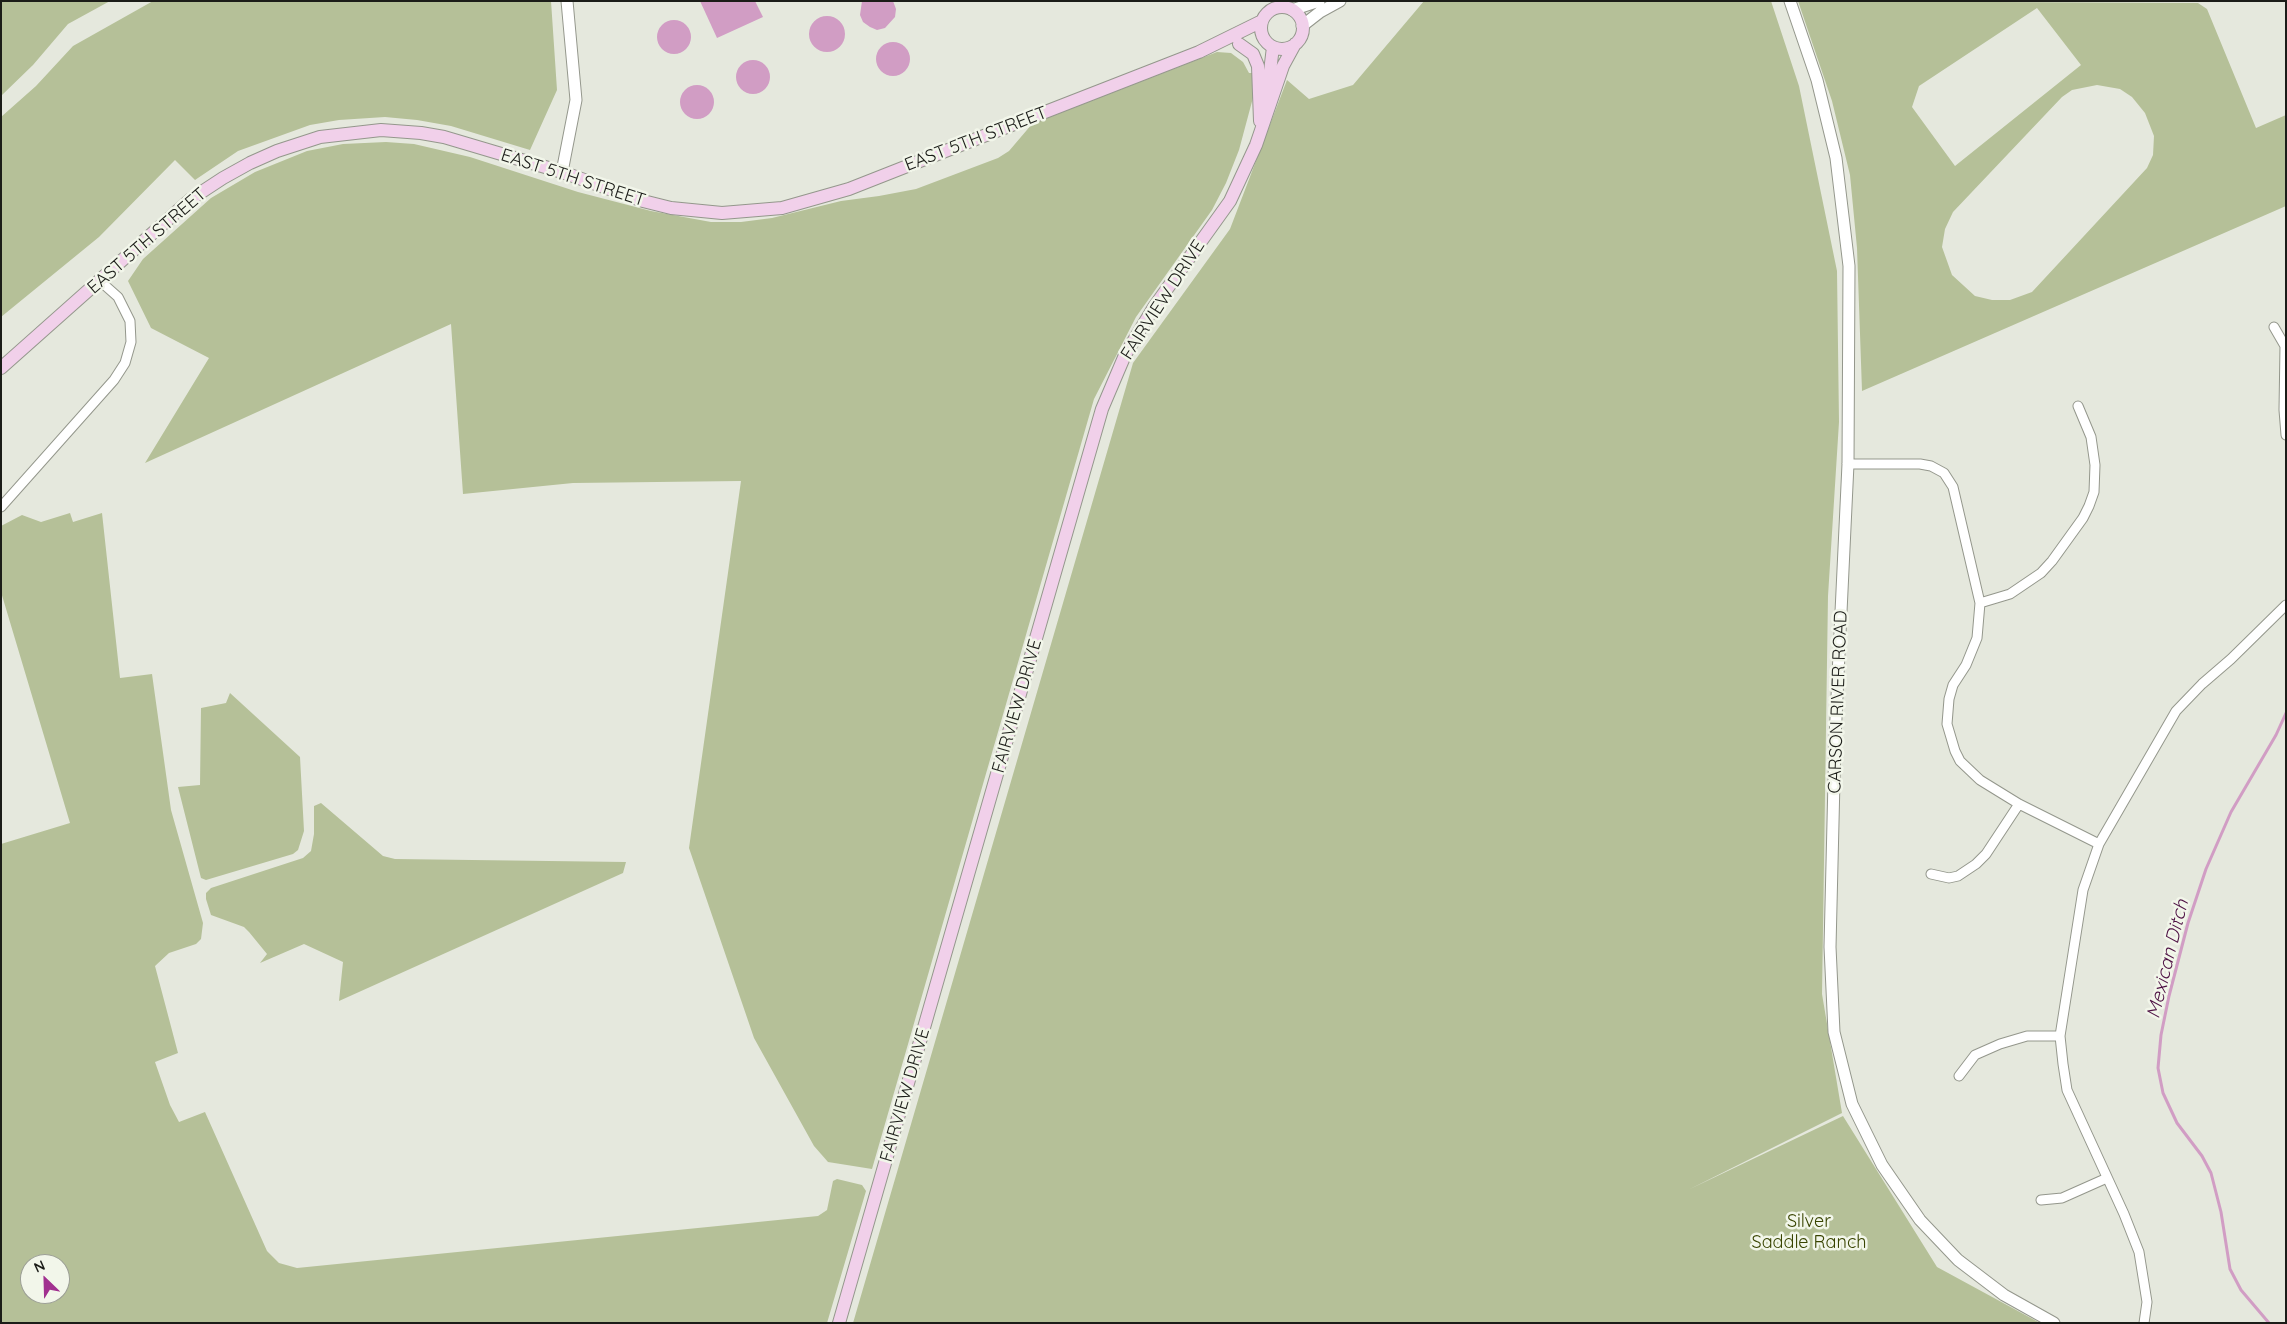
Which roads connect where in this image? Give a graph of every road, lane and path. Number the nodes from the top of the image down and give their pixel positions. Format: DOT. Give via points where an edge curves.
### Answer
graph roads {
  1 [pos="567,1"];
  2 [pos="1319,1"];
  3 [pos="1340,1"];
  4 [pos="1790,1"];
  5 [pos="1290,6"];
  6 [pos="1268,11"];
  7 [pos="1302,26"];
  8 [pos="1240,44"];
  9 [pos="1270,44"];
  10 [pos="1295,44"];
  11 [pos="1199,52"];
  12 [pos="1261,126"];
  13 [pos="562,172"];
  14 [pos="100,281"];
  15 [pos="2274,328"];
  16 [pos="1,368"];
  17 [pos="2078,406"];
  18 [pos="2286,435"];
  19 [pos="1848,464"];
  20 [pos="1,507"];
  21 [pos="1980,603"];
  22 [pos="2286,605"];
  23 [pos="2019,804"];
  24 [pos="2099,844"];
  25 [pos="1931,874"];
  26 [pos="2060,1036"];
  27 [pos="1959,1076"];
  28 [pos="2106,1178"];
  29 [pos="2041,1200"];
  30 [pos="839,1323"];
  31 [pos="2054,1323"];
  32 [pos="2144,1323"];
  1 -- 13 [label="street" via="576,100"];
  2 -- 5 [label="street"];
  3 -- 7 [label="street"];
  4 -- 19 [label="street, CARSON RIVER ROAD" via="1817,80 1836,158 1844,212 1849,266"];
  5 -- 6 [label="main road"];
  5 -- 7 [label="main road"];
  6 -- 9 [label="main road" via="1262,33"];
  6 -- 11 [label="main road, EAST 5TH STREET"];
  7 -- 10 [label="main road" via="1302,34"];
  8 -- 9 [label="main road, EAST 5TH STREET" via="1254,41"];
  8 -- 11 [label="main road, EAST 5TH STREET"];
  8 -- 12 [label="main road" via="1253,54 1258,66"];
  9 -- 10 [label="main road" via="1285,48"];
  9 -- 12 [label="main road, FAIRVIEW DRIVE"];
  10 -- 12 [label="main road, FAIRVIEW DRIVE" via="1283,66"];
  11 -- 13 [label="main road, EAST 5TH STREET" via="849,189 782,208 722,213 671,208"];
  12 -- 30 [label="main road, FAIRVIEW DRIVE" via="1256,145 1230,201 1140,331 1102,408"];
  13 -- 14 [label="main road, EAST 5TH STREET" via="421,133 381,130 320,137 278,151 223,178 191,199"];
  14 -- 16 [label="main road, EAST 5TH STREET"];
  14 -- 20 [label="street" via="118,298 130,322 131,342 125,363 114,380"];
  15 -- 18 [label="street" via="2285,346"];
  17 -- 21 [label="street" via="2091,437 2095,465 2094,492 2089,506 2041,573 2010,594"];
  19 -- 21 [label="street" via="1920,464 1944,473 1953,487"];
  19 -- 31 [label="street, CARSON RIVER ROAD" via="1830,947 1834,1032 1852,1104 1882,1165 1920,1220 1958,1260 1996,1289"];
  21 -- 23 [label="street" via="1977,638 1953,685 1947,724 1960,761 1970,772"];
  22 -- 24 [label="street" via="2176,711"];
  23 -- 24 [label="street"];
  23 -- 25 [label="street" via="1976,864 1958,876 1948,878"];
  24 -- 26 [label="street" via="2082,890"];
  26 -- 27 [label="street" via="2027,1036 2000,1044 1975,1055"];
  26 -- 28 [label="street" via="2067,1090"];
  28 -- 29 [label="street" via="2062,1198"];
  28 -- 32 [label="street" via="2139,1252 2147,1302"];
}
